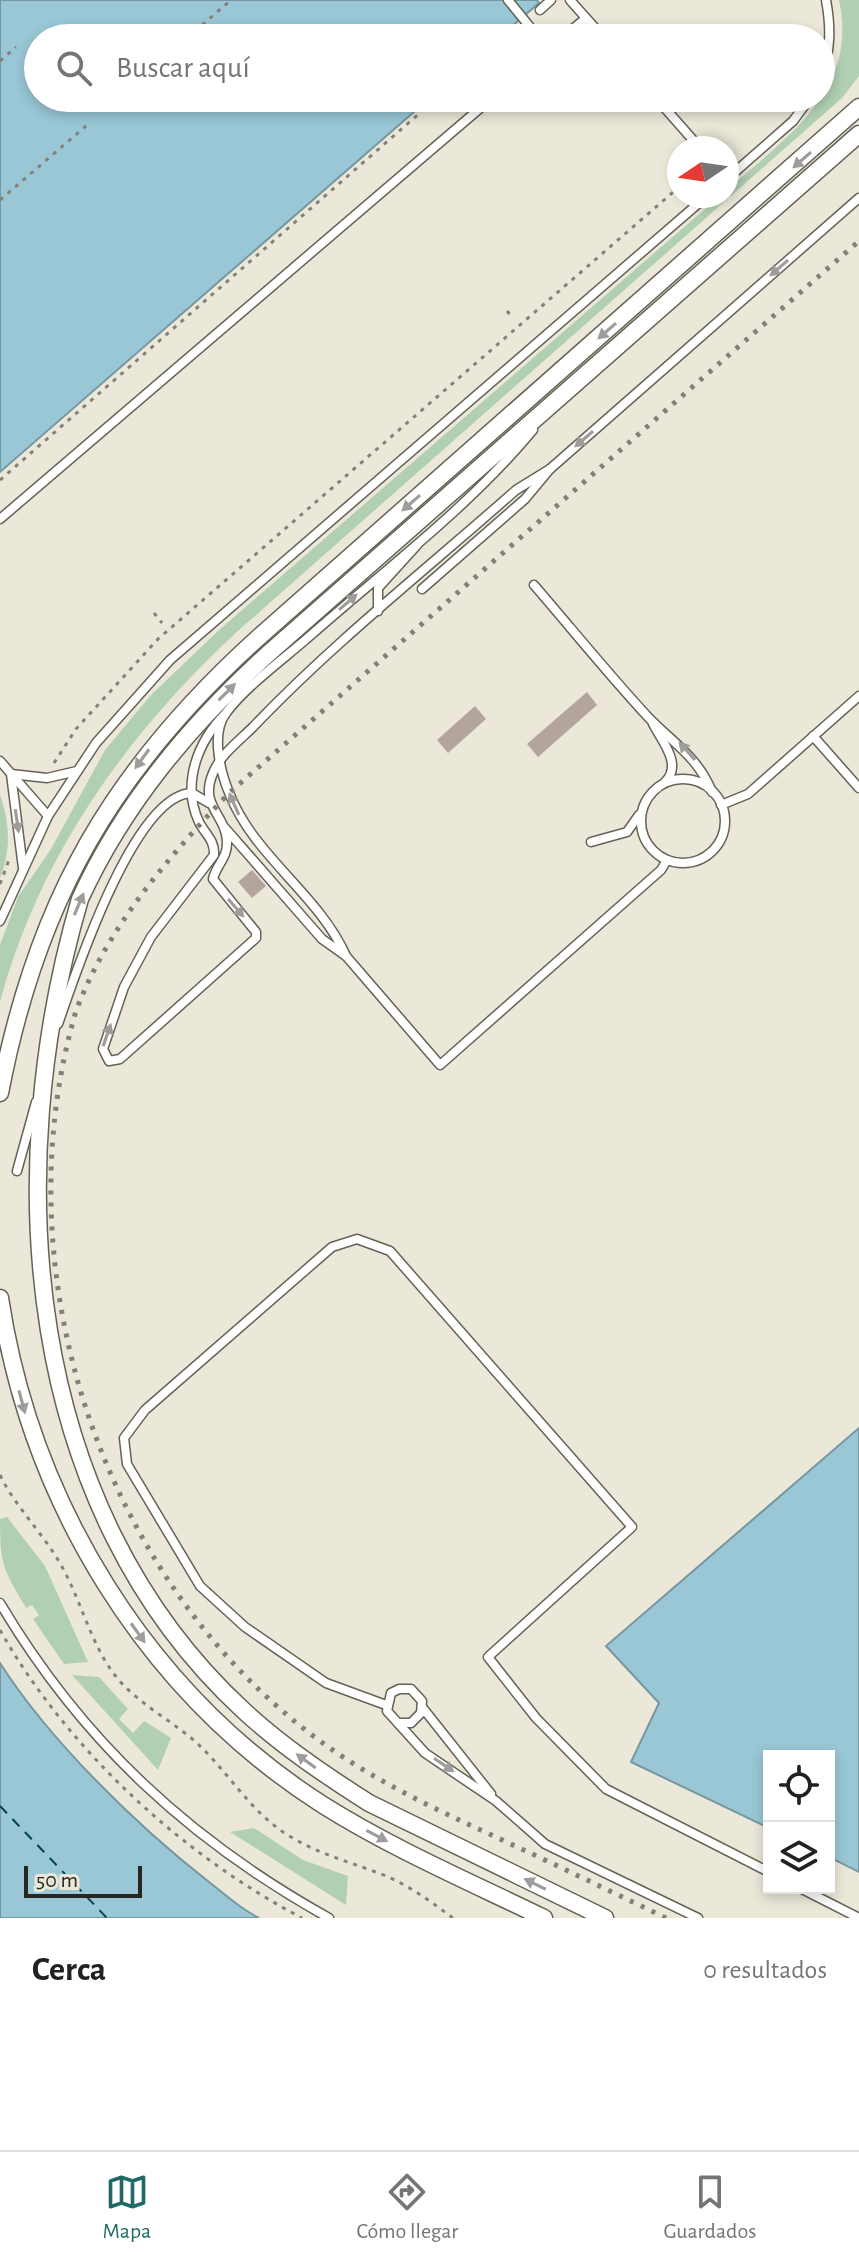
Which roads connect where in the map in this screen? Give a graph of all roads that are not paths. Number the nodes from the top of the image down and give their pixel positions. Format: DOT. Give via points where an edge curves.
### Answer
graph roads {
  1 [pos="508,0"];
  2 [pos="551,0"];
  3 [pos="570,0"];
  4 [pos="826,0"];
  5 [pos="540,10"];
  6 [pos="586,18"];
  7 [pos="528,24"];
  8 [pos="579,24"];
  9 [pos="591,24"];
  10 [pos="830,24"];
  11 [pos="859,107"];
  12 [pos="476,112"];
  13 [pos="668,112"];
  14 [pos="800,112"];
  15 [pos="859,134"];
  16 [pos="689,136"];
  17 [pos="739,168"];
  18 [pos="859,198"];
  19 [pos="693,208"];
  20 [pos="559,398"];
  21 [pos="550,469"];
  22 [pos="0,519"];
  23 [pos="425,535"];
  24 [pos="534,585"];
  25 [pos="422,589"];
  26 [pos="378,611"];
  27 [pos="859,696"];
  28 [pos="226,713"];
  29 [pos="651,719"];
  30 [pos="813,736"];
  31 [pos="0,761"];
  32 [pos="221,761"];
  33 [pos="78,771"];
  34 [pos="11,774"];
  35 [pos="664,783"];
  36 [pos="859,788"];
  37 [pos="712,792"];
  38 [pos="192,793"];
  39 [pos="209,803"];
  40 [pos="721,805"];
  41 [pos="643,807"];
  42 [pos="48,816"];
  43 [pos="223,826"];
  44 [pos="252,833"];
  45 [pos="591,842"];
  46 [pos="240,845"];
  47 [pos="667,860"];
  48 [pos="23,868"];
  49 [pos="0,921"];
  50 [pos="346,956"];
  51 [pos="30,1060"];
  52 [pos="24,1090"];
  53 [pos="0,1093"];
  54 [pos="17,1178"];
  55 [pos="0,1298"];
  56 [pos="38,1362"];
  57 [pos="0,1603"];
  58 [pos="386,1705"];
  59 [pos="422,1707"];
  60 [pos="398,1723"];
  61 [pos="496,1801"];
  62 [pos="763,1869"];
  63 [pos="812,1894"];
  64 [pos="329,1918"];
  65 [pos="544,1918"];
  66 [pos="605,1918"];
  67 [pos="698,1918"];
  68 [pos="859,1918"];
  1 -- 7 [label="lane"];
  2 -- 5 [label="lane"];
  3 -- 6 [label="lane"];
  4 -- 10 [label="lane"];
  6 -- 8 [label="lane"];
  6 -- 9 [label="lane"];
  11 -- 53 [label="street, one-way" via="269,628 171,723 121,787 72,868 31,965"];
  12 -- 22 [label="lane"];
  13 -- 16 [label="lane"];
  14 -- 17 [label="lane"];
  15 -- 20 [label="street"];
  18 -- 21 [label="lane, one-way"];
  19 -- 33 [label="lane" via="170,660 96,743"];
  20 -- 23 [label="lane" via="491,480"];
  51 -- 20 [label="street, one-way" via="80,900 117,830 160,768 241,678"];
  21 -- 25 [label="lane" via="525,499"];
  21 -- 26 [label="lane" via="516,490"];
  23 -- 26 [label="lane" via="378,588"];
  28 -- 23 [label="lane, one-way"];
  24 -- 29 [label="lane"];
  26 -- 32 [label="lane" via="291,687"];
  27 -- 30 [label="lane"];
  28 -- 32 [label="lane"];
  28 -- 38 [label="lane" via="203,741"];
  29 -- 35 [label="lane" via="673,763"];
  37 -- 29 [label="lane, one-way" via="704,771"];
  30 -- 36 [label="lane"];
  30 -- 40 [label="lane" via="748,794"];
  31 -- 34 [label="lane"];
  32 -- 39 [label="lane" via="213,773"];
  44 -- 32 [label="lane, one-way" via="229,793"];
  33 -- 34 [label="lane" via="47,778"];
  33 -- 42 [label="lane"];
  34 -- 42 [label="lane"];
  34 -- 48 [label="lane, one-way"];
  35 -- 37 [label="lane" via="690,780"];
  35 -- 41 [label="lane"];
  37 -- 40 [label="lane"];
  38 -- 39 [label="lane"];
  43 -- 38 [label="lane, one-way" via="227,850 213,879 256,938 120,1059 109,1061 103,1049 124,987 151,937 214,855"];
  38 -- 54 [label="lane" via="174,797 157,813 98,913 50,1049"];
  39 -- 43 [label="lane"];
  40 -- 47 [label="lane" via="723,831 709,854 684,863"];
  41 -- 45 [label="lane" via="627,832"];
  41 -- 47 [label="lane" via="642,832"];
  42 -- 48 [label="lane"];
  43 -- 46 [label="lane"];
  44 -- 46 [label="lane" via="250,844"];
  44 -- 50 [label="lane" via="334,927"];
  46 -- 50 [label="lane" via="322,939"];
  47 -- 50 [label="lane" via="440,1065"];
  48 -- 49 [label="lane"];
  52 -- 54 [label="street"];
  55 -- 65 [label="street, one-way" via="23,1409 68,1519 109,1592 181,1685 225,1730 320,1803"];
  66 -- 56 [label="street, one-way" via="369,1803 243,1710 165,1625 105,1533 69,1460"];
  57 -- 64 [label="lane" via="70,1704 161,1801 248,1871"];
  58 -- 59 [label="lane" via="391,1693 405,1688 419,1695"];
  58 -- 60 [label="lane"];
  58 -- 62 [label="lane" via="326,1683 245,1627 200,1586 127,1464 124,1438 145,1410 332,1247 357,1239 390,1251 632,1527 488,1657 536,1718 606,1789"];
  59 -- 60 [label="lane" via="416,1719"];
  59 -- 61 [label="lane"];
  60 -- 61 [label="lane, one-way" via="425,1753"];
  61 -- 67 [label="lane" via="545,1844"];
  63 -- 68 [label="lane"];
}
